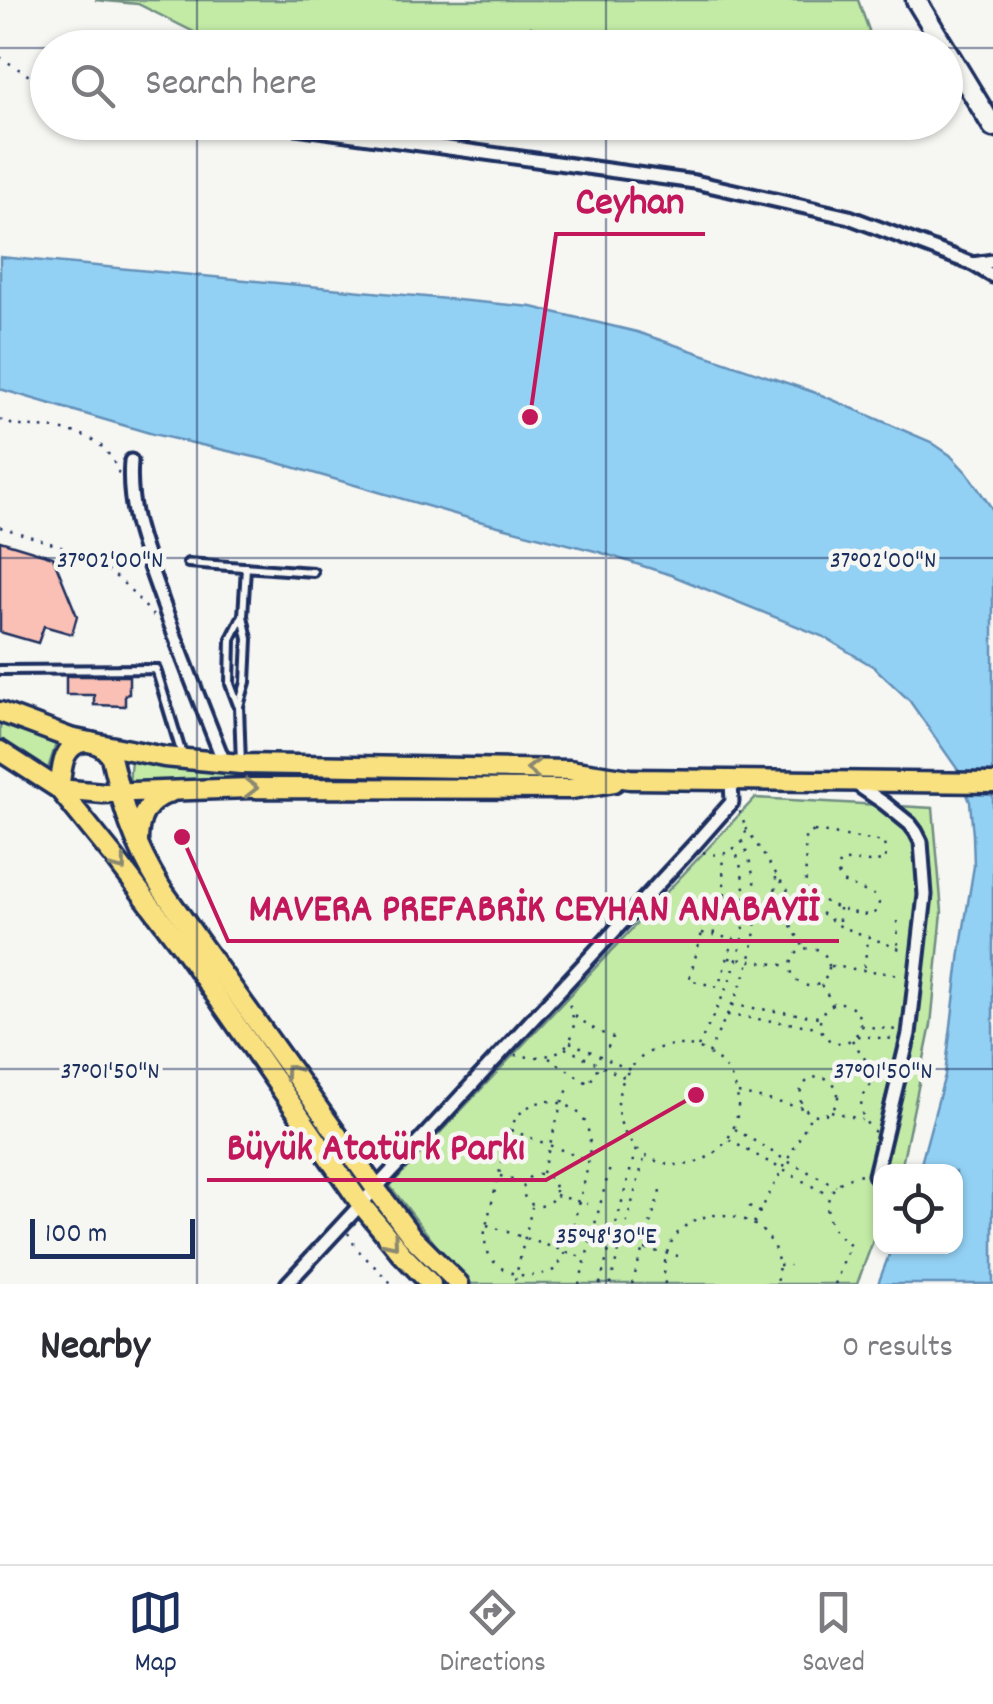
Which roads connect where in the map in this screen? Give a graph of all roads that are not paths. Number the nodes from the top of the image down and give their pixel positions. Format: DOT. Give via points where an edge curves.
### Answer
graph roads {
  1 [pos="916,0"];
  2 [pos="935,30"];
  3 [pos="963,75"];
  4 [pos="992,122"];
  5 [pos="390,140"];
  6 [pos="993,261"];
  7 [pos="973,264"];
  8 [pos="993,276"];
  9 [pos="131,460"];
  10 [pos="188,563"];
  11 [pos="246,567"];
  12 [pos="313,572"];
  13 [pos="243,616"];
  14 [pos="0,670"];
  15 [pos="239,706"];
  16 [pos="0,712"];
  17 [pos="92,742"];
  18 [pos="0,751"];
  19 [pos="184,759"];
  20 [pos="233,763"];
  21 [pos="630,779"];
  22 [pos="732,781"];
  23 [pos="852,782"];
  24 [pos="993,783"];
  25 [pos="185,789"];
  26 [pos="59,790"];
  27 [pos="118,792"];
  28 [pos="138,847"];
  29 [pos="877,1164"];
  30 [pos="376,1190"];
  31 [pos="361,1204"];
  32 [pos="286,1284"];
  33 [pos="431,1284"];
  34 [pos="459,1284"];
  1 -- 2 [label="street"];
  3 -- 4 [label="street"];
  5 -- 7 [label="street" via="695,182 850,217"];
  6 -- 7 [label="street"];
  7 -- 8 [label="street"];
  9 -- 20 [label="street" via="128,487 141,542 176,640"];
  10 -- 11 [label="lane"];
  11 -- 12 [label="lane"];
  11 -- 13 [label="lane"];
  13 -- 15 [label="lane" via="248,639"];
  13 -- 15 [label="lane" via="231,638 230,684"];
  14 -- 19 [label="lane" via="156,669"];
  15 -- 20 [label="lane"];
  16 -- 17 [label="main road"];
  17 -- 19 [label="main road"];
  17 -- 26 [label="main road" via="76,744 66,756"];
  17 -- 27 [label="main road" via="107,750"];
  18 -- 26 [label="main road"];
  19 -- 20 [label="main road"];
  21 -- 20 [label="main road, one-way" via="569,770"];
  21 -- 22 [label="main road"];
  25 -- 21 [label="main road, one-way" via="572,789"];
  22 -- 23 [label="main road"];
  22 -- 30 [label="street" via="732,802 696,844"];
  23 -- 24 [label="main road"];
  23 -- 29 [label="street" via="910,824 921,842 925,895 908,1036"];
  25 -- 27 [label="main road"];
  25 -- 28 [label="main road" via="147,806"];
  26 -- 27 [label="main road"];
  26 -- 31 [label="main road, one-way" via="182,948"];
  27 -- 28 [label="main road"];
  30 -- 28 [label="main road, one-way" via="195,938"];
  30 -- 31 [label="street"];
  30 -- 34 [label="main road"];
  31 -- 32 [label="street"];
  31 -- 33 [label="main road, one-way"];
}
